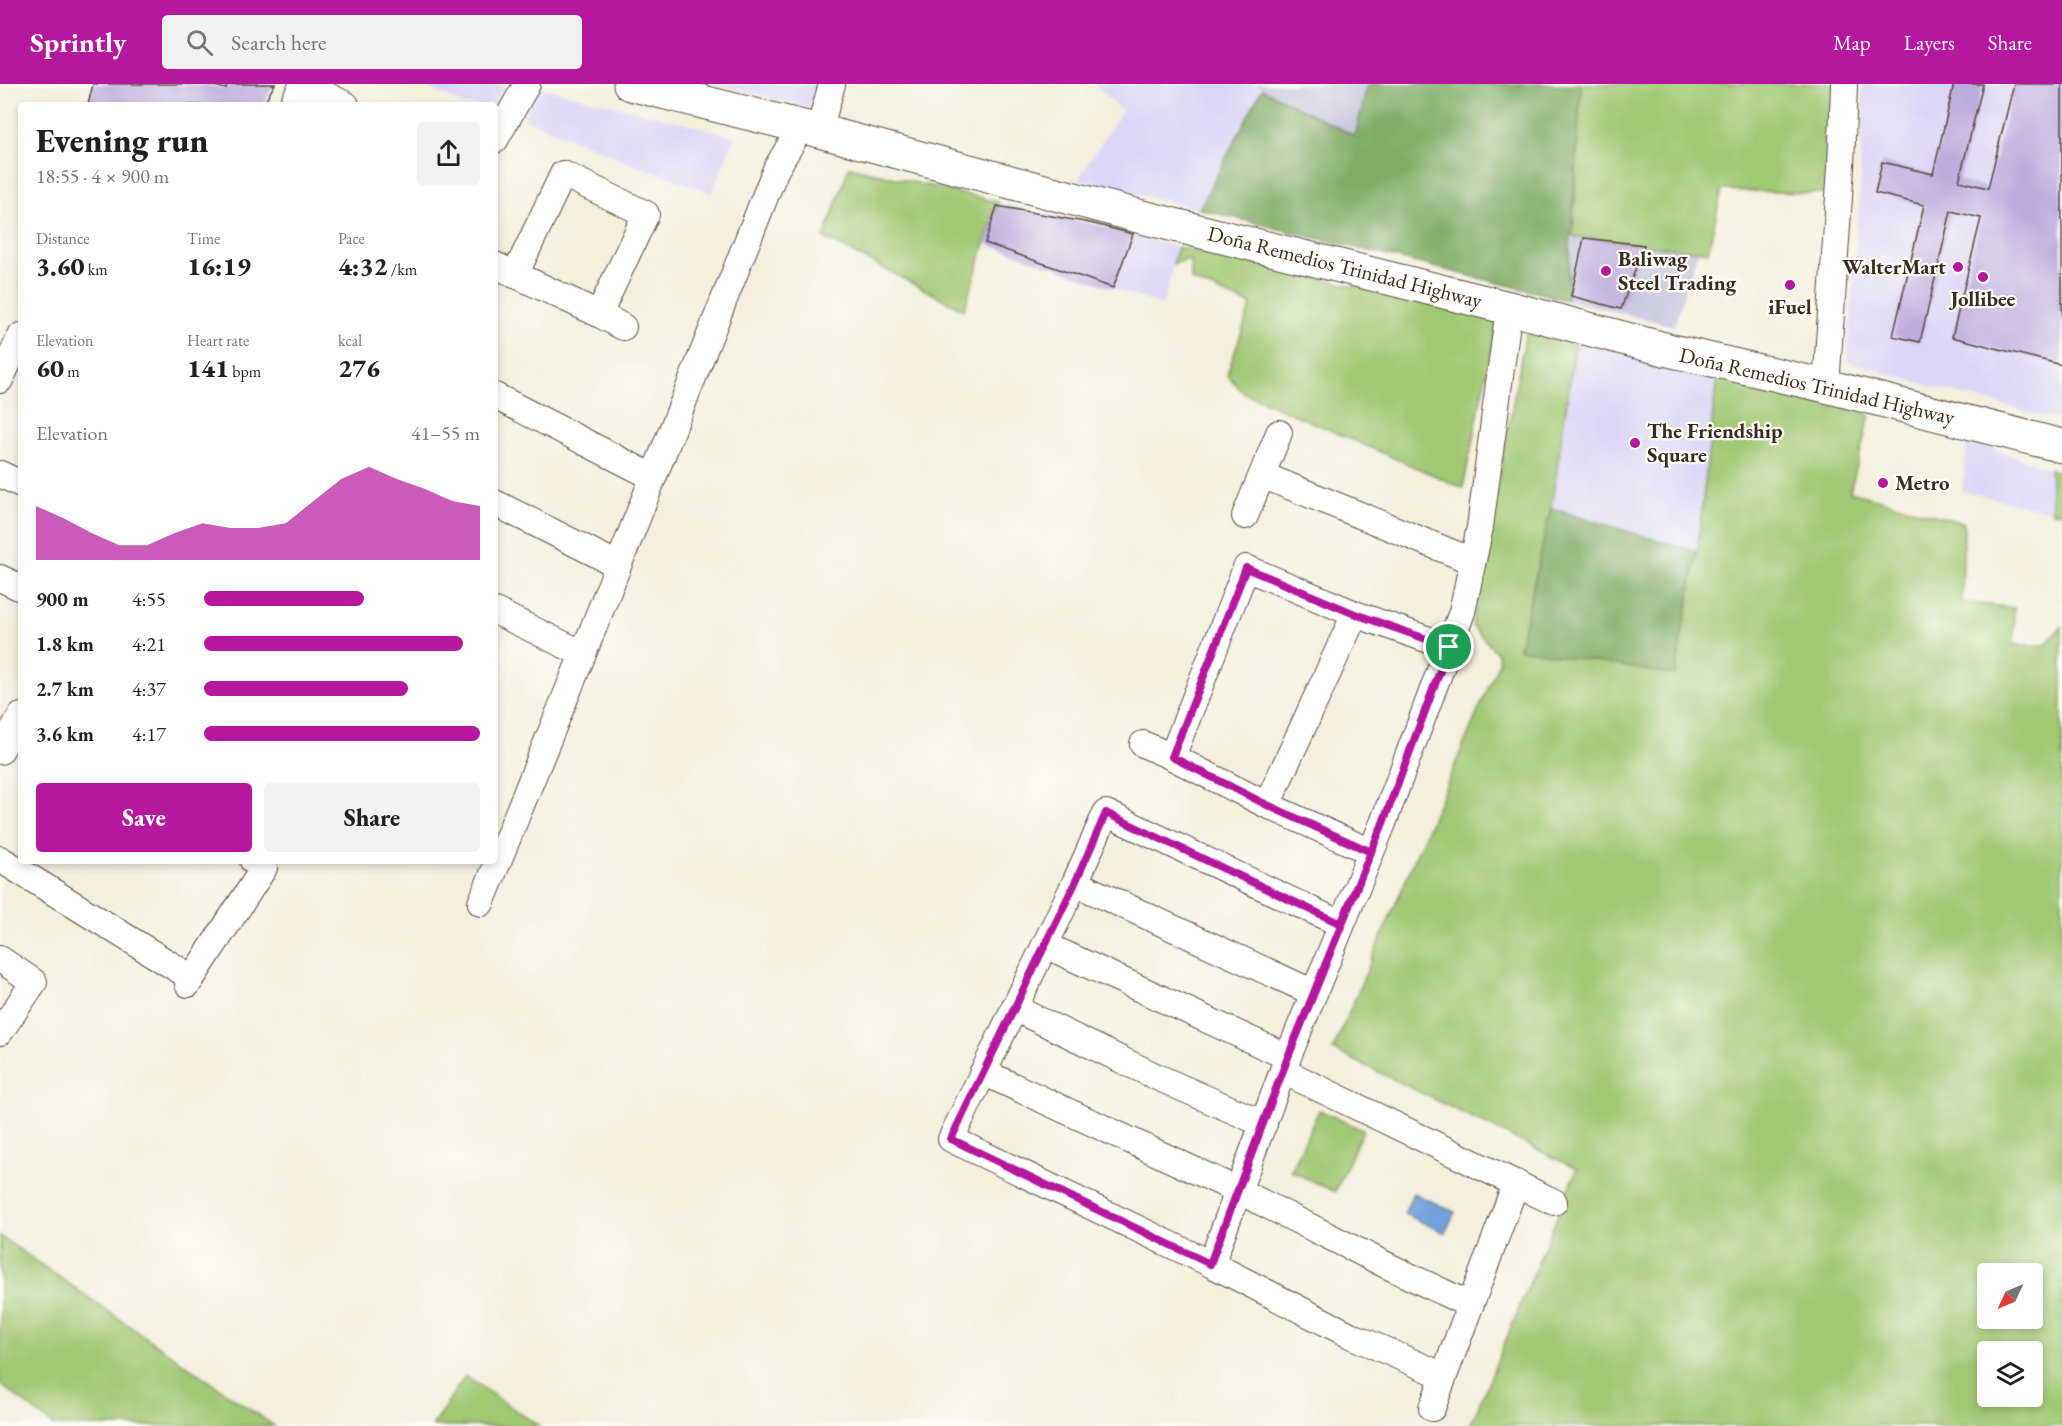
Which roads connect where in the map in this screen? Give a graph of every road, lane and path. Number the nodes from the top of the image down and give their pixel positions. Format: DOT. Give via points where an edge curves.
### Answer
graph roads {
  1 [pos="304,84"];
  2 [pos="527,84"];
  3 [pos="630,84"];
  4 [pos="832,84"];
  5 [pos="1844,84"];
  6 [pos="294,102"];
  7 [pos="340,102"];
  8 [pos="810,129"];
  9 [pos="498,135"];
  10 [pos="505,270"];
  11 [pos="1509,308"];
  12 [pos="599,314"];
  13 [pos="623,327"];
  14 [pos="18,343"];
  15 [pos="7,370"];
  16 [pos="1826,386"];
  17 [pos="498,398"];
  18 [pos="1279,433"];
  19 [pos="2062,446"];
  20 [pos="0,474"];
  21 [pos="1262,475"];
  22 [pos="653,477"];
  23 [pos="18,483"];
  24 [pos="498,504"];
  25 [pos="1245,516"];
  26 [pos="1472,561"];
  27 [pos="618,565"];
  28 [pos="0,578"];
  29 [pos="18,587"];
  30 [pos="498,612"];
  31 [pos="1355,614"];
  32 [pos="1449,647"];
  33 [pos="583,654"];
  34 [pos="18,721"];
  35 [pos="1143,744"];
  36 [pos="0,751"];
  37 [pos="1172,757"];
  38 [pos="1267,805"];
  39 [pos="502,831"];
  40 [pos="1371,852"];
  41 [pos="0,859"];
  42 [pos="258,864"];
  43 [pos="492,864"];
  44 [pos="1075,883"];
  45 [pos="481,903"];
  46 [pos="1341,924"];
  47 [pos="1045,945"];
  48 [pos="0,959"];
  49 [pos="1314,993"];
  50 [pos="1014,1008"];
  51 [pos="0,1032"];
  52 [pos="1286,1064"];
  53 [pos="983,1072"];
  54 [pos="1264,1124"];
  55 [pos="1516,1183"];
  56 [pos="1237,1191"];
  57 [pos="1554,1202"];
  58 [pos="1210,1264"];
  59 [pos="1470,1305"];
  60 [pos="1444,1376"];
  61 [pos="1432,1408"];
  1 -- 6 [label="street"];
  1 -- 7 [label="street"];
  2 -- 9 [label="street"];
  3 -- 8 [label="highway, Doña Remedios Trinidad Highway"];
  4 -- 8 [label="street"];
  5 -- 16 [label="street"];
  8 -- 11 [label="highway, Doña Remedios Trinidad Highway"];
  8 -- 22 [label="street" via="776,169"];
  10 -- 12 [label="street"];
  10 -- 12 [label="street" via="563,174 646,214"];
  11 -- 16 [label="highway, Doña Remedios Trinidad Highway"];
  11 -- 26 [label="street"];
  12 -- 13 [label="street"];
  14 -- 15 [label="street"];
  16 -- 19 [label="highway, Doña Remedios Trinidad Highway"];
  17 -- 22 [label="street"];
  18 -- 21 [label="street"];
  20 -- 23 [label="street"];
  21 -- 25 [label="street"];
  21 -- 26 [label="street"];
  22 -- 27 [label="street"];
  24 -- 27 [label="street"];
  26 -- 32 [label="street" via="1462,612"];
  27 -- 33 [label="street"];
  28 -- 29 [label="street"];
  30 -- 33 [label="street"];
  31 -- 32 [label="street"];
  31 -- 37 [label="street" via="1246,568"];
  31 -- 38 [label="street"];
  32 -- 40 [label="street"];
  33 -- 39 [label="street"];
  34 -- 36 [label="street"];
  35 -- 37 [label="street"];
  37 -- 38 [label="street"];
  38 -- 40 [label="street"];
  40 -- 46 [label="street"];
  41 -- 42 [label="street" via="190,981 264,868"];
  43 -- 45 [label="street"];
  44 -- 46 [label="street" via="1106,813"];
  44 -- 47 [label="street"];
  44 -- 49 [label="street"];
  46 -- 49 [label="street"];
  47 -- 50 [label="street"];
  47 -- 52 [label="street"];
  48 -- 51 [label="street" via="34,982"];
  49 -- 52 [label="street"];
  50 -- 53 [label="street"];
  50 -- 54 [label="street"];
  52 -- 54 [label="street"];
  52 -- 55 [label="street"];
  53 -- 56 [label="street"];
  53 -- 58 [label="street" via="951,1139"];
  54 -- 56 [label="street"];
  55 -- 57 [label="street"];
  55 -- 59 [label="street"];
  56 -- 58 [label="street"];
  56 -- 59 [label="street"];
  58 -- 60 [label="street" via="1350,1335"];
  59 -- 60 [label="street"];
  60 -- 61 [label="street"];
}
